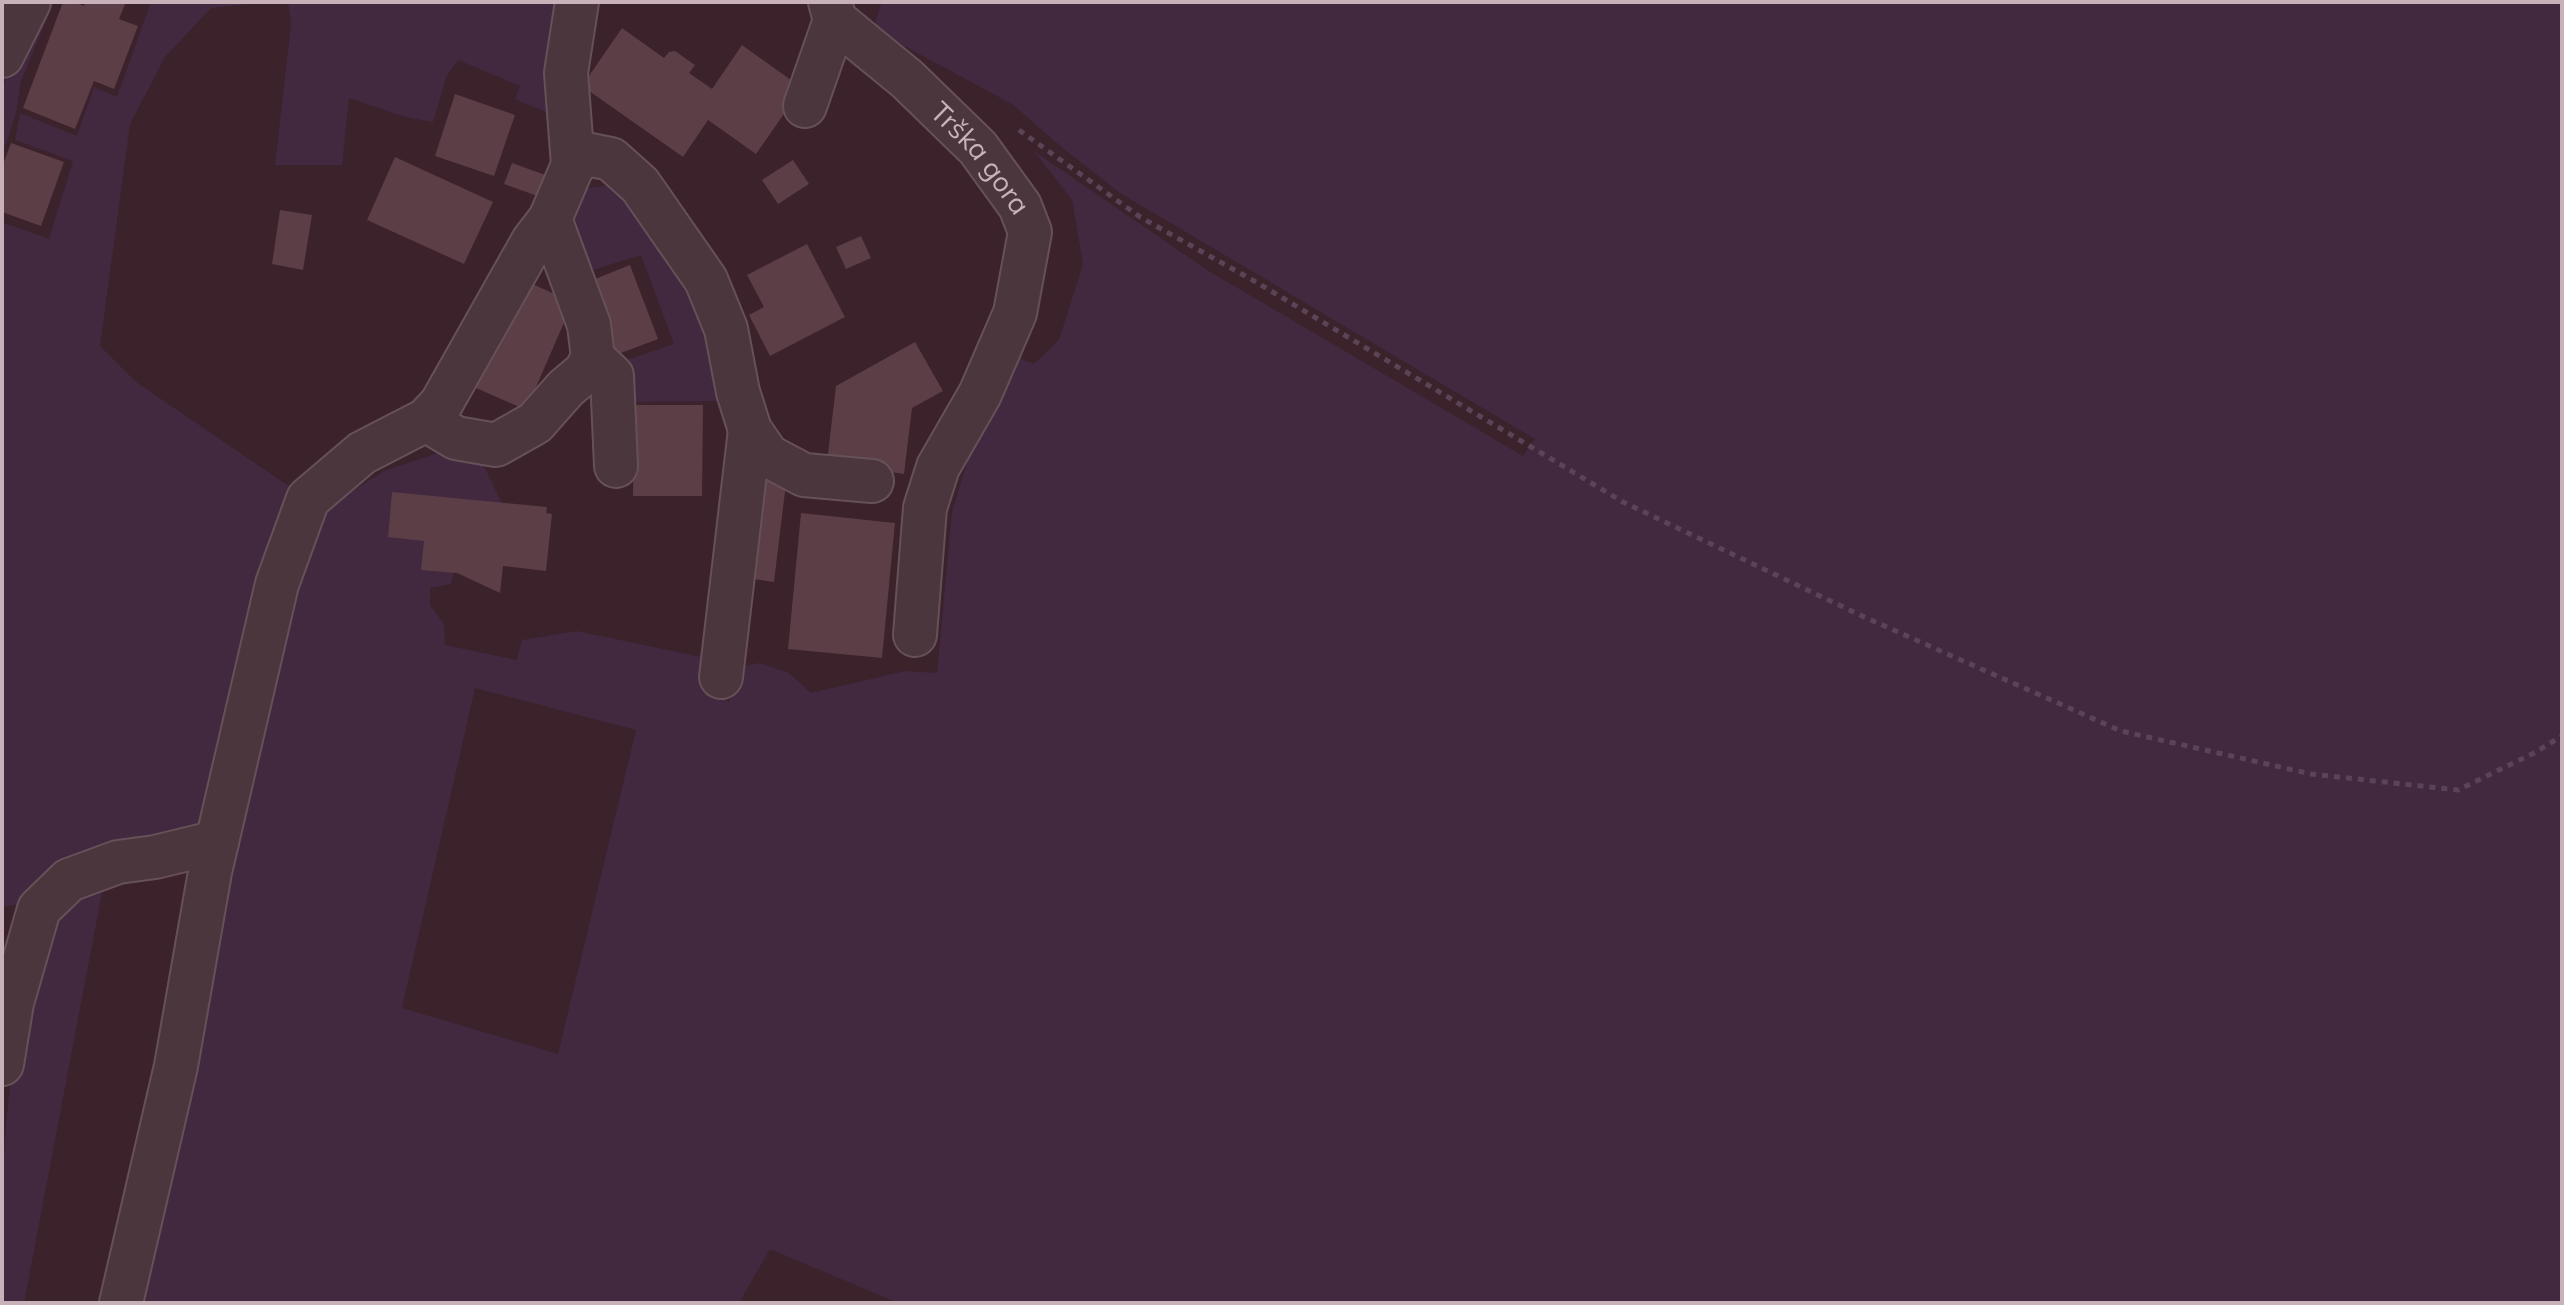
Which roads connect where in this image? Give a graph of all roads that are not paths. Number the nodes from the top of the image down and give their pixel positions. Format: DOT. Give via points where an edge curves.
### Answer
graph roads {
  1 [pos="29,2"];
  2 [pos="577,2"];
  3 [pos="832,11"];
  4 [pos="2,56"];
  5 [pos="805,106"];
  6 [pos="573,165"];
  7 [pos="550,219"];
  8 [pos="593,358"];
  9 [pos="426,420"];
  10 [pos="750,430"];
  11 [pos="616,466"];
  12 [pos="872,481"];
  13 [pos="915,635"];
  14 [pos="721,677"];
  15 [pos="217,842"];
  16 [pos="2,1064"];
  17 [pos="121,1303"];
  1 -- 4 [label="street"];
  2 -- 6 [label="street" via="566,73"];
  3 -- 5 [label="street, Trška gora"];
  3 -- 13 [label="street, Trška gora" via="978,148 1020,206 1030,232 1015,313 980,394 938,467 925,508"];
  6 -- 7 [label="street"];
  6 -- 10 [label="street" via="586,154 611,159 640,185 706,280 726,329"];
  7 -- 8 [label="street" via="589,325"];
  7 -- 9 [label="street" via="441,404"];
  8 -- 9 [label="street" via="535,423 496,445 456,438"];
  8 -- 11 [label="street" via="612,376"];
  9 -- 15 [label="street" via="362,453 308,499 277,584"];
  10 -- 12 [label="street" via="768,456 804,475"];
  10 -- 14 [label="street"];
  15 -- 16 [label="street" via="118,862 69,880 39,909 12,1003"];
  15 -- 17 [label="street" via="176,1066"];
}
